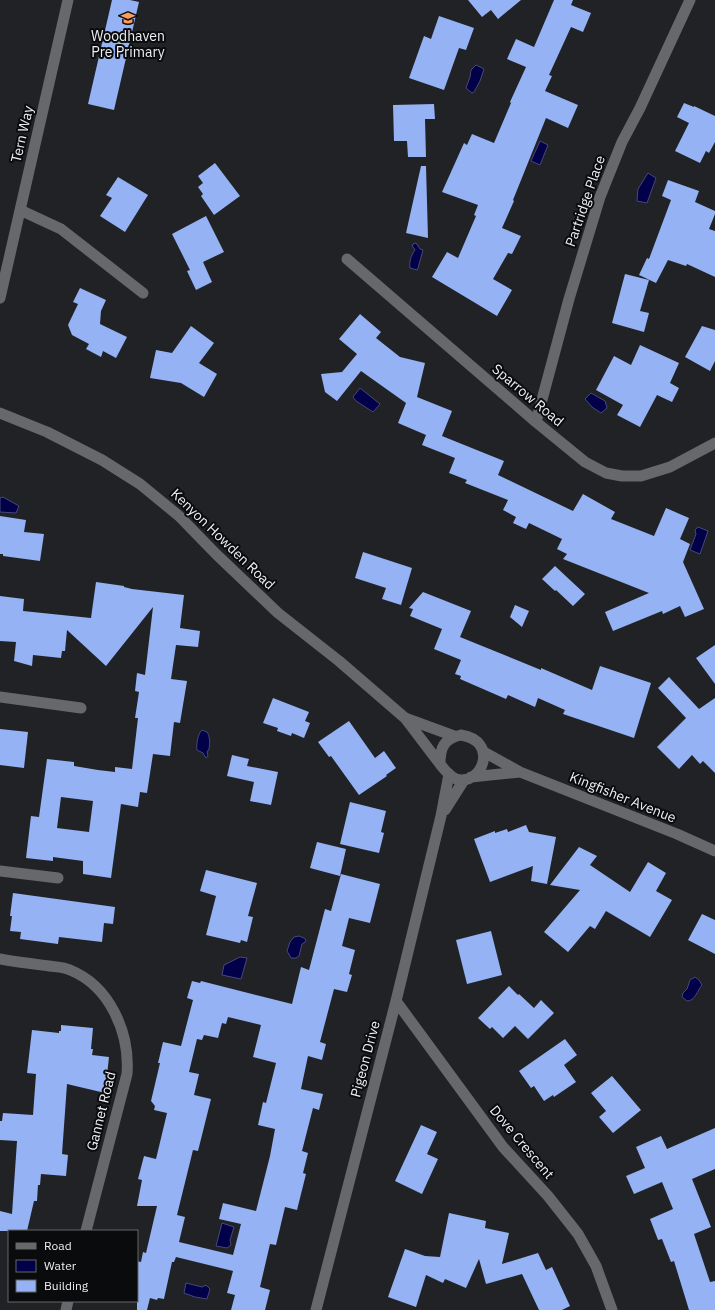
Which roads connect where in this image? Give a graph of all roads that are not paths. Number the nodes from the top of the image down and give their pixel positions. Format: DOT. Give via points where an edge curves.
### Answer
graph roads {
  1 [pos="68,0"];
  2 [pos="690,0"];
  3 [pos="20,210"];
  4 [pos="347,259"];
  5 [pos="143,293"];
  6 [pos="0,298"];
  7 [pos="0,413"];
  8 [pos="536,422"];
  9 [pos="715,443"];
  10 [pos="0,697"];
  11 [pos="81,708"];
  12 [pos="405,718"];
  13 [pos="454,736"];
  14 [pos="484,752"];
  15 [pos="440,764"];
  16 [pos="520,772"];
  17 [pos="449,774"];
  18 [pos="467,778"];
  19 [pos="441,816"];
  20 [pos="715,851"];
  21 [pos="0,871"];
  22 [pos="58,878"];
  23 [pos="0,959"];
  24 [pos="396,1001"];
  25 [pos="86,1230"];
  26 [pos="316,1310"];
  27 [pos="612,1310"];
  1 -- 3 [label="street, Tern Way"];
  2 -- 8 [label="street, Partridge Place" via="622,142 600,197"];
  3 -- 5 [label="street" via="61,229"];
  3 -- 6 [label="street, Tern Way"];
  4 -- 8 [label="street, Sparrow Road"];
  7 -- 12 [label="street, Kenyon Howden Road" via="47,432 102,460 140,484 179,516 278,613"];
  8 -- 9 [label="street, Sparrow Road" via="585,462 606,473 622,476 641,476 670,467"];
  10 -- 11 [label="street"];
  12 -- 13 [label="street, Kenyon Howden Road"];
  12 -- 15 [label="street, Kenyon Howden Road"];
  13 -- 14 [label="street" via="469,736 481,745"];
  13 -- 15 [label="street" via="442,746"];
  14 -- 16 [label="street, Kingfisher Avenue"];
  14 -- 18 [label="street" via="482,767 477,774"];
  15 -- 17 [label="street"];
  16 -- 18 [label="street, Kingfisher Avenue"];
  16 -- 20 [label="street, Kingfisher Avenue"];
  17 -- 18 [label="street" via="456,779"];
  17 -- 19 [label="street, Pigeon Drive"];
  18 -- 19 [label="street, Pigeon Drive"];
  19 -- 24 [label="street, Pigeon Drive"];
  21 -- 22 [label="street"];
  23 -- 25 [label="street, Gannet Road" via="69,969 81,975 107,998 121,1029 128,1064 127,1074"];
  24 -- 26 [label="street, Pigeon Drive"];
  24 -- 27 [label="street, Dove Crescent" via="503,1146 578,1234 596,1266"];
}
